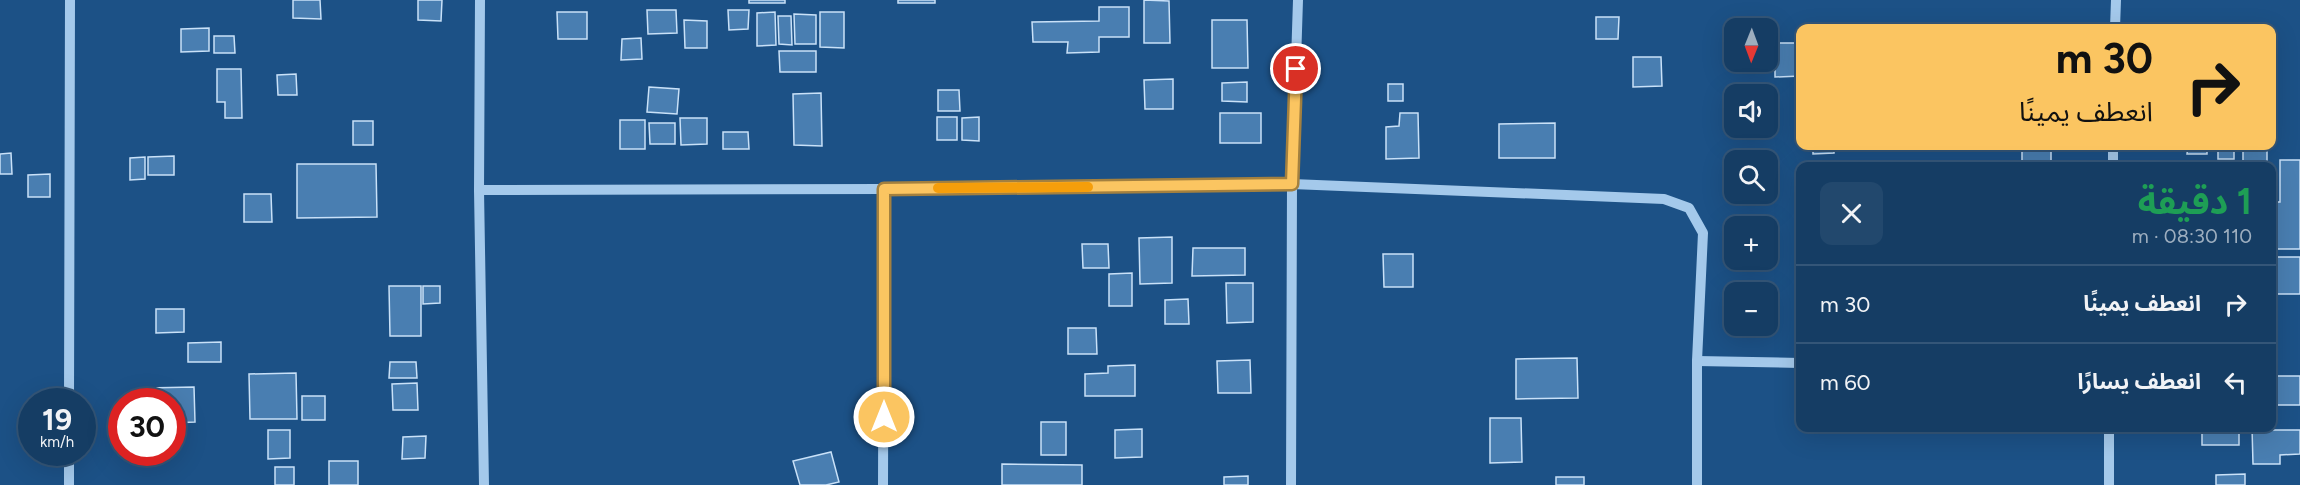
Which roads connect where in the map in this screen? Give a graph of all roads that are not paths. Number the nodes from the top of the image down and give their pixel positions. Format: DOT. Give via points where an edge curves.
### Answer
graph roads {
  1 [pos="70,0"];
  2 [pos="480,0"];
  3 [pos="1298,0"];
  4 [pos="2116,0"];
  5 [pos="2115,24"];
  6 [pos="1292,184"];
  7 [pos="884,189"];
  8 [pos="479,190"];
  9 [pos="1697,361"];
  10 [pos="1796,363"];
  11 [pos="69,388"];
  12 [pos="2109,432"];
  13 [pos="69,466"];
  14 [pos="69,485"];
  15 [pos="484,485"];
  16 [pos="883,485"];
  17 [pos="1291,485"];
  18 [pos="1697,485"];
  19 [pos="2109,485"];
  1 -- 11 [label="street"];
  2 -- 8 [label="street"];
  3 -- 6 [label="street"];
  4 -- 5 [label="street"];
  6 -- 7 [label="street"];
  6 -- 9 [label="street" via="1664,199 1689,208 1703,233"];
  6 -- 17 [label="street"];
  7 -- 8 [label="street"];
  7 -- 16 [label="street"];
  8 -- 15 [label="street"];
  9 -- 10 [label="street"];
  9 -- 18 [label="street"];
  12 -- 19 [label="street"];
  13 -- 14 [label="street"];
}
